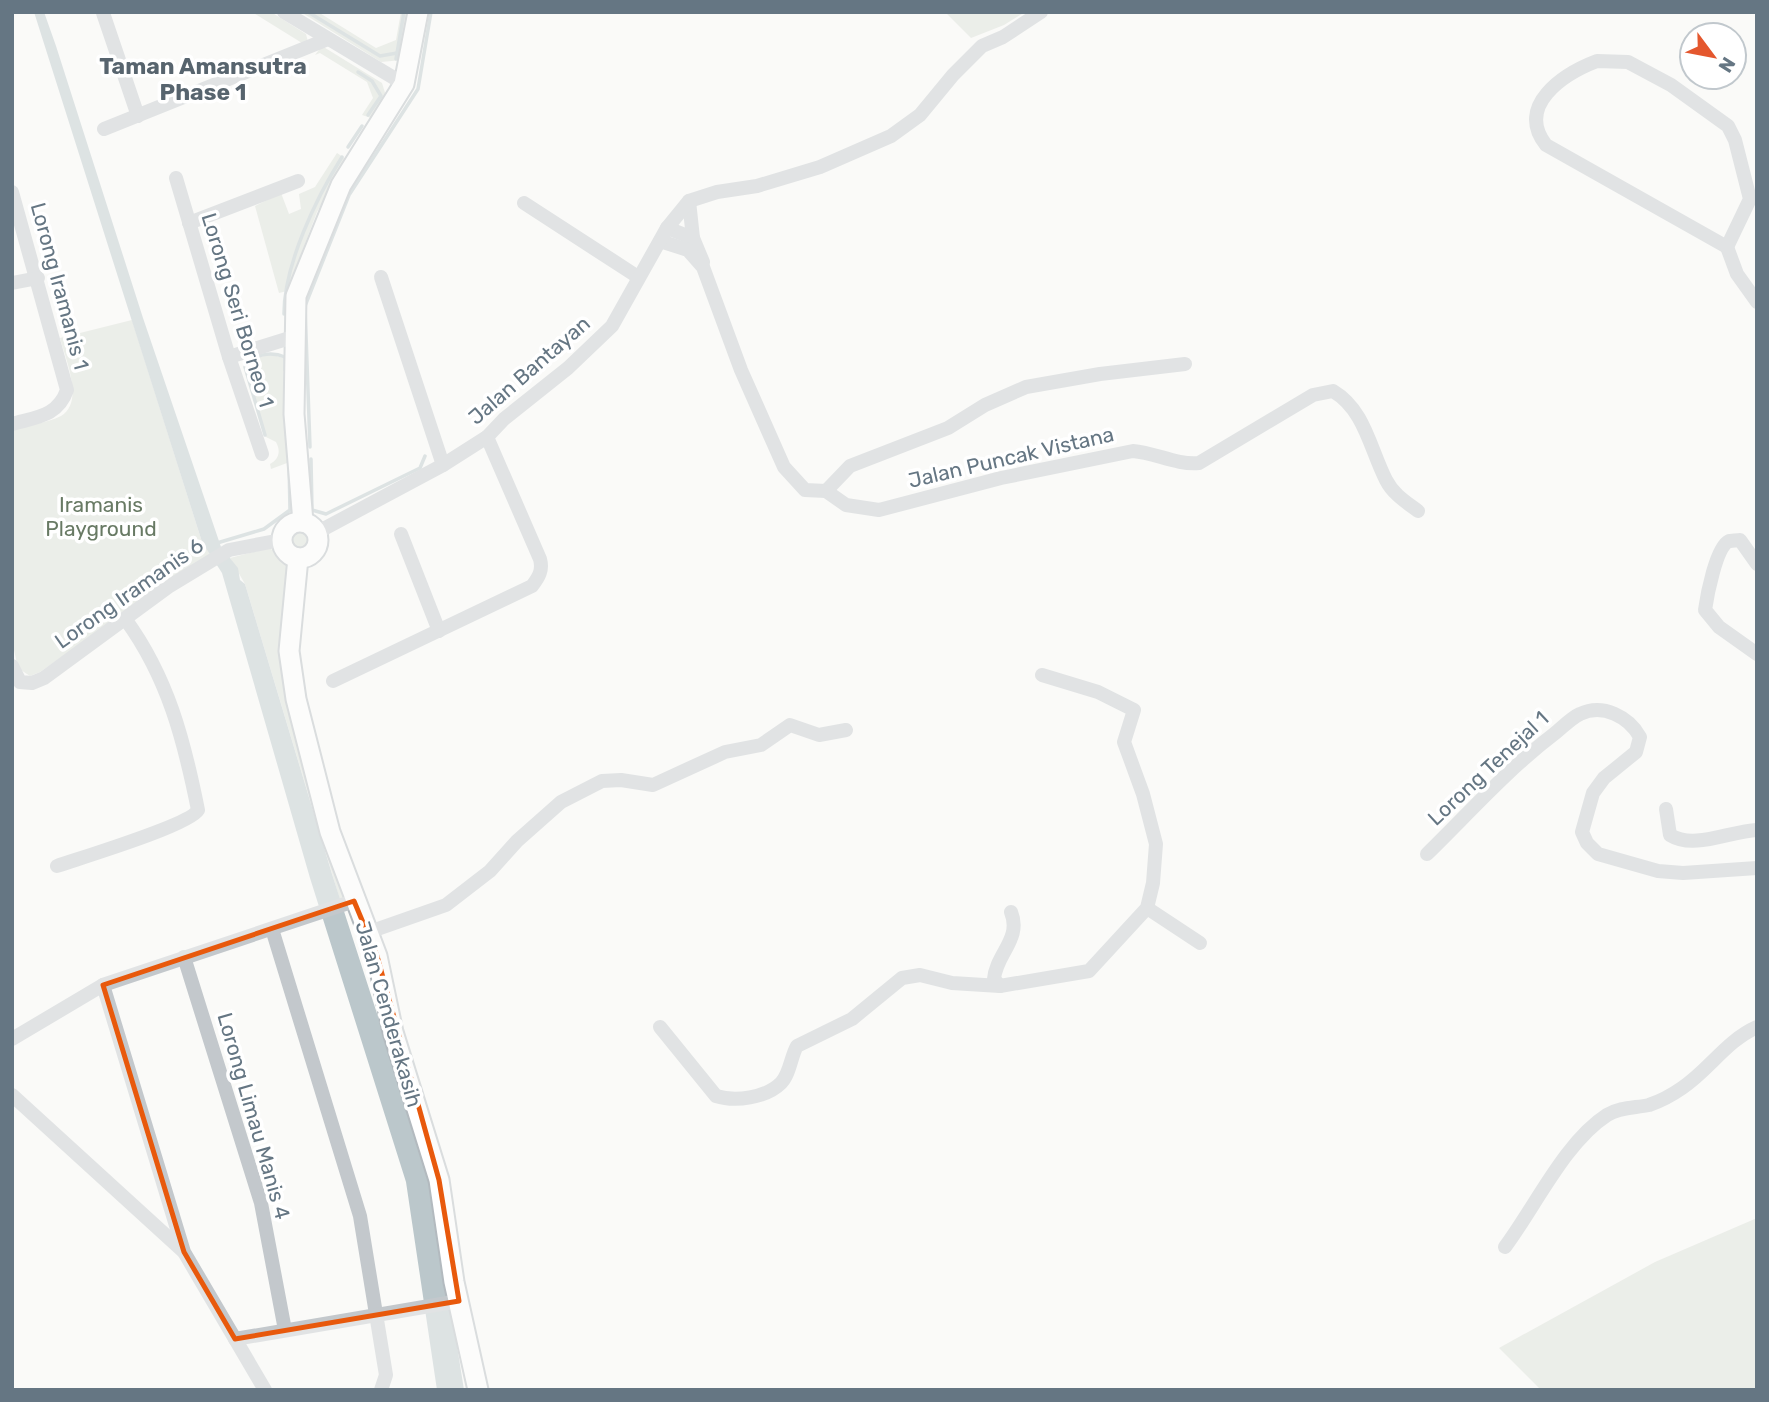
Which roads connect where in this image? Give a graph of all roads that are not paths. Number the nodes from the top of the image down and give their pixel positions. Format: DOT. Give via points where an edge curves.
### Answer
graph roads {
  1 [pos="284,12"];
  2 [pos="418,12"];
  3 [pos="1041,12"];
  4 [pos="103,13"];
  5 [pos="328,39"];
  6 [pos="404,84"];
  7 [pos="138,116"];
  8 [pos="104,129"];
  9 [pos="176,178"];
  10 [pos="298,181"];
  11 [pos="12,192"];
  12 [pos="1753,198"];
  13 [pos="689,201"];
  14 [pos="524,203"];
  15 [pos="189,223"];
  16 [pos="664,234"];
  17 [pos="693,238"];
  18 [pos="1727,247"];
  19 [pos="703,267"];
  20 [pos="381,277"];
  21 [pos="638,277"];
  22 [pos="38,278"];
  23 [pos="12,283"];
  24 [pos="1757,302"];
  25 [pos="293,337"];
  26 [pos="229,357"];
  27 [pos="1185,364"];
  28 [pos="12,424"];
  29 [pos="487,437"];
  30 [pos="262,454"];
  31 [pos="443,465"];
  32 [pos="826,491"];
  33 [pos="1418,511"];
  34 [pos="309,528"];
  35 [pos="401,534"];
  36 [pos="281,540"];
  37 [pos="298,558"];
  38 [pos="1757,564"];
  39 [pos="126,620"];
  40 [pos="439,631"];
  41 [pos="1757,654"];
  42 [pos="12,666"];
  43 [pos="1042,675"];
  44 [pos="333,681"];
  45 [pos="846,730"];
  46 [pos="1666,809"];
  47 [pos="1757,830"];
  48 [pos="1427,854"];
  49 [pos="57,866"];
  50 [pos="1757,868"];
  51 [pos="349,903"];
  52 [pos="1147,908"];
  53 [pos="1011,912"];
  54 [pos="272,929"];
  55 [pos="369,932"];
  56 [pos="1200,943"];
  57 [pos="184,957"];
  58 [pos="103,985"];
  59 [pos="1000,986"];
  60 [pos="660,1027"];
  61 [pos="1757,1027"];
  62 [pos="12,1040"];
  63 [pos="12,1095"];
  64 [pos="1505,1247"];
  65 [pos="184,1252"];
  66 [pos="455,1301"];
  67 [pos="375,1314"];
  68 [pos="285,1330"];
  69 [pos="235,1339"];
  70 [pos="265,1390"];
  71 [pos="381,1390"];
  72 [pos="478,1390"];
  1 -- 5 [label="street"];
  2 -- 6 [label="street"];
  3 -- 13 [label="street" via="982,46 920,116 891,136 807,171"];
  4 -- 7 [label="street"];
  5 -- 6 [label="street"];
  5 -- 7 [label="street"];
  6 -- 25 [label="street" via="326,215 296,296"];
  7 -- 8 [label="street"];
  9 -- 15 [label="street, Lorong Seri Borneo 1"];
  10 -- 15 [label="street"];
  11 -- 22 [label="street, Lorong Iramanis 1"];
  12 -- 18 [label="street"];
  12 -- 18 [label="street" via="1728,127 1671,85 1628,62 1597,61 1576,69 1537,107 1534,121 1546,145"];
  13 -- 16 [label="street, Jalan Bantayan"];
  13 -- 17 [label="street, Jalan Puncak Vistana"];
  14 -- 21 [label="street"];
  15 -- 26 [label="street, Lorong Seri Borneo 1"];
  16 -- 17 [label="street"];
  16 -- 19 [label="street"];
  16 -- 21 [label="street, Jalan Bantayan"];
  17 -- 19 [label="street, Jalan Puncak Vistana" via="703,256"];
  18 -- 24 [label="street" via="1737,274"];
  19 -- 32 [label="street, Jalan Puncak Vistana" via="784,467 804,490"];
  20 -- 31 [label="street"];
  21 -- 29 [label="street, Jalan Bantayan" via="612,326"];
  22 -- 23 [label="street"];
  22 -- 28 [label="street, Lorong Iramanis 1" via="67,390 51,413"];
  25 -- 26 [label="street"];
  25 -- 34 [label="street" via="294,414"];
  26 -- 30 [label="street, Lorong Seri Borneo 1"];
  27 -- 32 [label="street" via="1026,387 947,428 850,467"];
  29 -- 31 [label="street, Jalan Bantayan"];
  29 -- 40 [label="street" via="540,559 541,571 532,586"];
  31 -- 34 [label="street, Jalan Bantayan"];
  32 -- 33 [label="street, Jalan Puncak Vistana" via="846,505 879,510 1001,478 1133,451 1152,452 1182,464 1199,463 1313,395 1333,391 1348,401 1377,453 1386,480"];
  34 -- 36 [label="street" via="287,527"];
  34 -- 37 [label="street" via="317,544 313,552"];
  35 -- 40 [label="street"];
  36 -- 37 [label="street" via="285,551"];
  36 -- 39 [label="street, Lorong Iramanis 6" via="229,550 167,587"];
  37 -- 51 [label="street, Jalan Cenderakasih" via="289,628 291,673"];
  38 -- 41 [label="street" via="1740,540 1729,541 1709,585 1705,610 1719,627"];
  39 -- 42 [label="street, Lorong Iramanis 6" via="32,683 20,682"];
  39 -- 49 [label="street" via="159,672 181,736 198,810 160,831"];
  40 -- 44 [label="street"];
  43 -- 52 [label="street" via="1098,692 1134,710 1124,741 1156,844"];
  45 -- 55 [label="street" via="819,735 790,725 761,745 725,752 653,785 602,781 562,802 491,871 446,905"];
  46 -- 47 [label="street" via="1670,835 1678,840"];
  48 -- 50 [label="street, Lorong Tenejal 1" via="1535,749 1581,713 1598,712 1618,714 1640,737 1636,752 1593,793 1582,832 1598,854 1658,871"];
  51 -- 54 [label="street"];
  51 -- 55 [label="street, Jalan Cenderakasih"];
  52 -- 56 [label="street"];
  52 -- 59 [label="street" via="1089,971"];
  53 -- 59 [label="street" via="1015,929 995,969"];
  54 -- 57 [label="street"];
  54 -- 67 [label="street" via="360,1216"];
  55 -- 66 [label="street, Jalan Cenderakasih" via="393,1032 439,1180"];
  57 -- 58 [label="street"];
  57 -- 68 [label="street, Lorong Limau Manis 4" via="261,1203"];
  58 -- 62 [label="street"];
  58 -- 65 [label="street"];
  59 -- 60 [label="street" via="952,983 920,975 902,978 852,1019 797,1046 781,1082 764,1093 728,1100 716,1096"];
  61 -- 64 [label="street" via="1736,1037 1698,1077 1674,1094 1601,1120 1563,1163"];
  63 -- 65 [label="street"];
  65 -- 69 [label="street"];
  66 -- 67 [label="street"];
  66 -- 72 [label="street, Jalan Cenderakasih"];
  67 -- 68 [label="street"];
  67 -- 71 [label="street" via="386,1375"];
  68 -- 69 [label="street"];
  69 -- 70 [label="street"];
}
